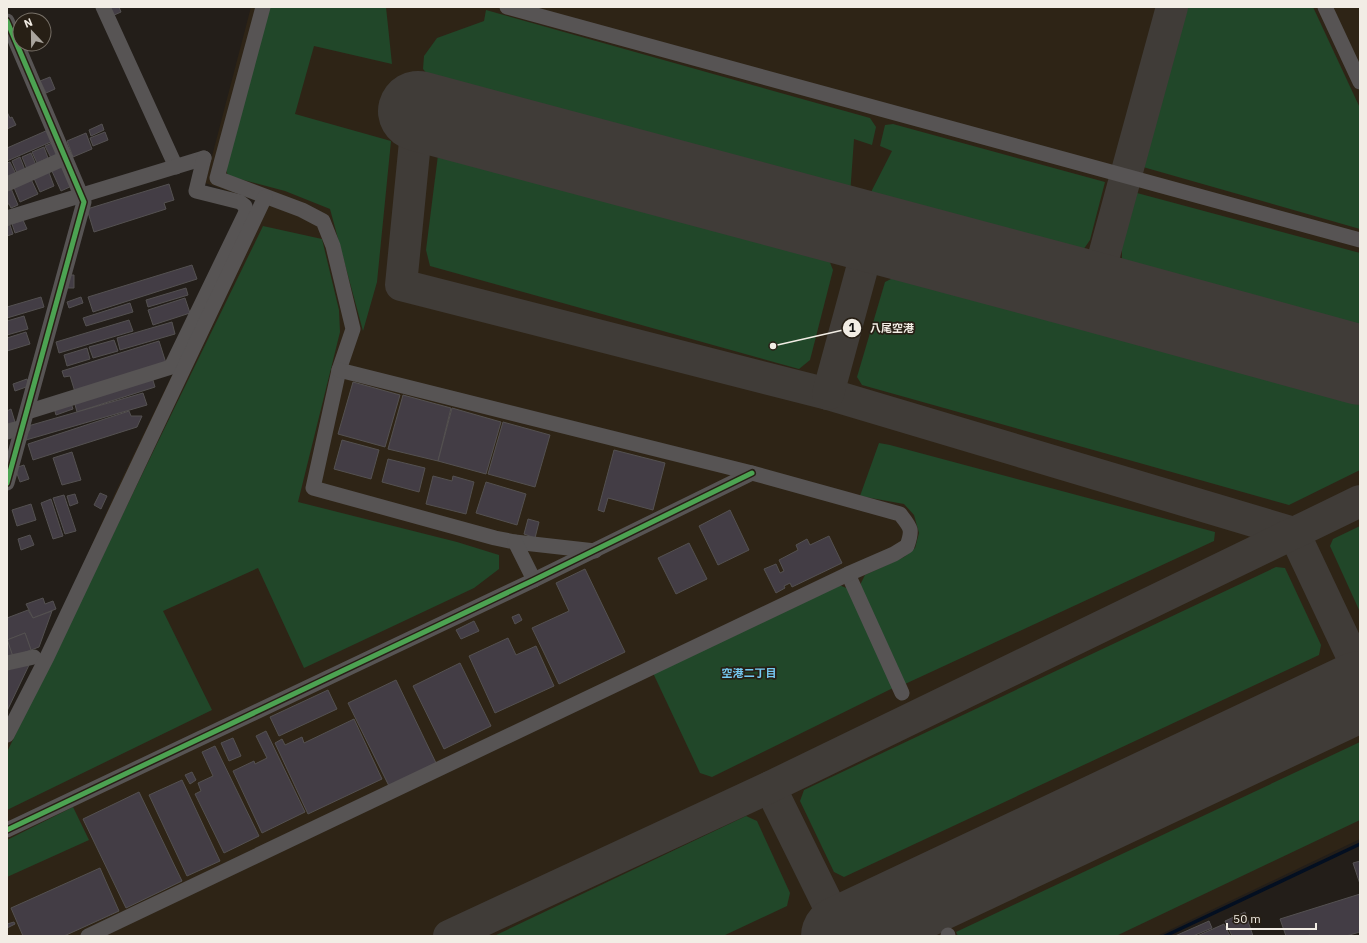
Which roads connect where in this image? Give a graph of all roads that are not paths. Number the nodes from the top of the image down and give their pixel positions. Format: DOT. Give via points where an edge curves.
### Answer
graph roads {
  1 [pos="103,7"];
  2 [pos="263,7"];
  3 [pos="507,7"];
  4 [pos="1325,7"];
  5 [pos="7,21"];
  6 [pos="1356,63"];
  7 [pos="1360,82"];
  8 [pos="65,158"];
  9 [pos="176,167"];
  10 [pos="7,184"];
  11 [pos="82,196"];
  12 [pos="265,197"];
  13 [pos="7,218"];
  14 [pos="1360,240"];
  15 [pos="339,370"];
  16 [pos="27,412"];
  17 [pos="23,427"];
  18 [pos="7,432"];
  19 [pos="752,473"];
  20 [pos="7,483"];
  21 [pos="515,542"];
  22 [pos="595,551"];
  23 [pos="848,574"];
  24 [pos="534,580"];
  25 [pos="34,657"];
  26 [pos="7,663"];
  27 [pos="902,694"];
  28 [pos="7,735"];
  29 [pos="7,828"];
  30 [pos="88,936"];
  1 -- 9 [label="street"];
  2 -- 12 [label="street" via="217,178"];
  3 -- 14 [label="street"];
  4 -- 6 [label="street"];
  5 -- 8 [label="street"];
  6 -- 7 [label="street"];
  8 -- 10 [label="street"];
  8 -- 11 [label="street"];
  9 -- 11 [label="street"];
  9 -- 16 [label="street" via="204,158 196,191 240,202 245,206 246,212 171,367"];
  11 -- 13 [label="street"];
  11 -- 16 [label="street" via="84,202"];
  12 -- 15 [label="street" via="302,210 323,221 333,246 353,330"];
  12 -- 28 [label="street" via="47,657"];
  15 -- 19 [label="street"];
  15 -- 21 [label="street" via="313,488"];
  16 -- 17 [label="street"];
  17 -- 18 [label="street"];
  17 -- 20 [label="street"];
  19 -- 22 [label="street"];
  19 -- 23 [label="street" via="900,514 909,525 911,534 907,546"];
  21 -- 22 [label="street"];
  21 -- 24 [label="street"];
  22 -- 24 [label="street"];
  23 -- 27 [label="street"];
  23 -- 30 [label="street"];
  24 -- 29 [label="street"];
  25 -- 26 [label="street"];
}
